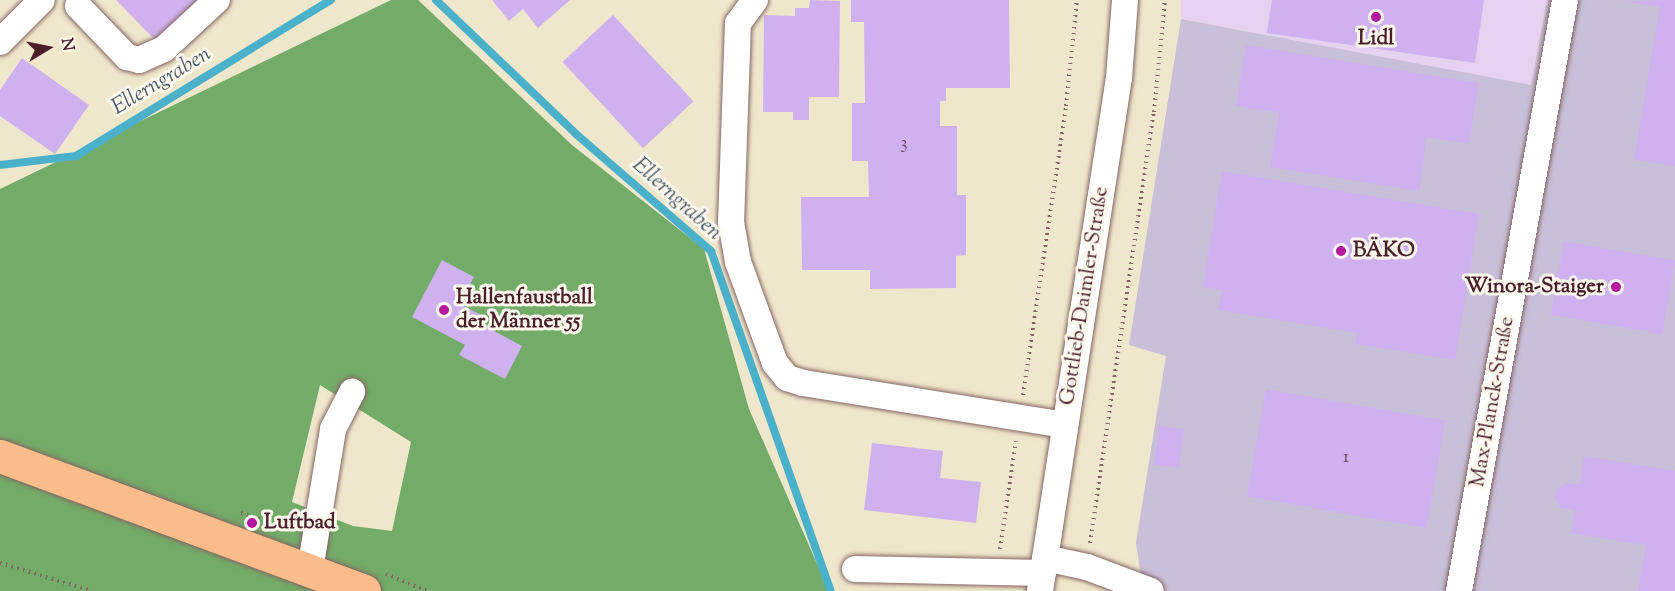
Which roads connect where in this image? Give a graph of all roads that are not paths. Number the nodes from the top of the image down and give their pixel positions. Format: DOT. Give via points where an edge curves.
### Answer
graph roads {
  1 [pos="42,0"];
  2 [pos="217,0"];
  3 [pos="755,0"];
  4 [pos="1125,0"];
  5 [pos="1565,0"];
  6 [pos="78,6"];
  7 [pos="0,42"];
  8 [pos="351,392"];
  9 [pos="1064,425"];
  10 [pos="0,456"];
  11 [pos="855,569"];
  12 [pos="310,570"];
  13 [pos="1043,574"];
  14 [pos="364,591"];
  15 [pos="1151,591"];
  16 [pos="1459,591"];
  1 -- 7 [label="street"];
  2 -- 6 [label="street" via="164,49 139,60 127,57"];
  3 -- 9 [label="street" via="738,23 731,222 738,262 775,363 787,378 803,383"];
  4 -- 9 [label="street, Gottlieb-Daimler-Straße" via="1119,78"];
  5 -- 16 [label="street, Max-Planck-Straße"];
  8 -- 12 [label="street" via="333,429"];
  9 -- 13 [label="street, Gottlieb-Daimler-Straße"];
  10 -- 12 [label="main road"];
  11 -- 13 [label="street"];
  12 -- 14 [label="main road"];
  13 -- 15 [label="street" via="1086,567"];
}
